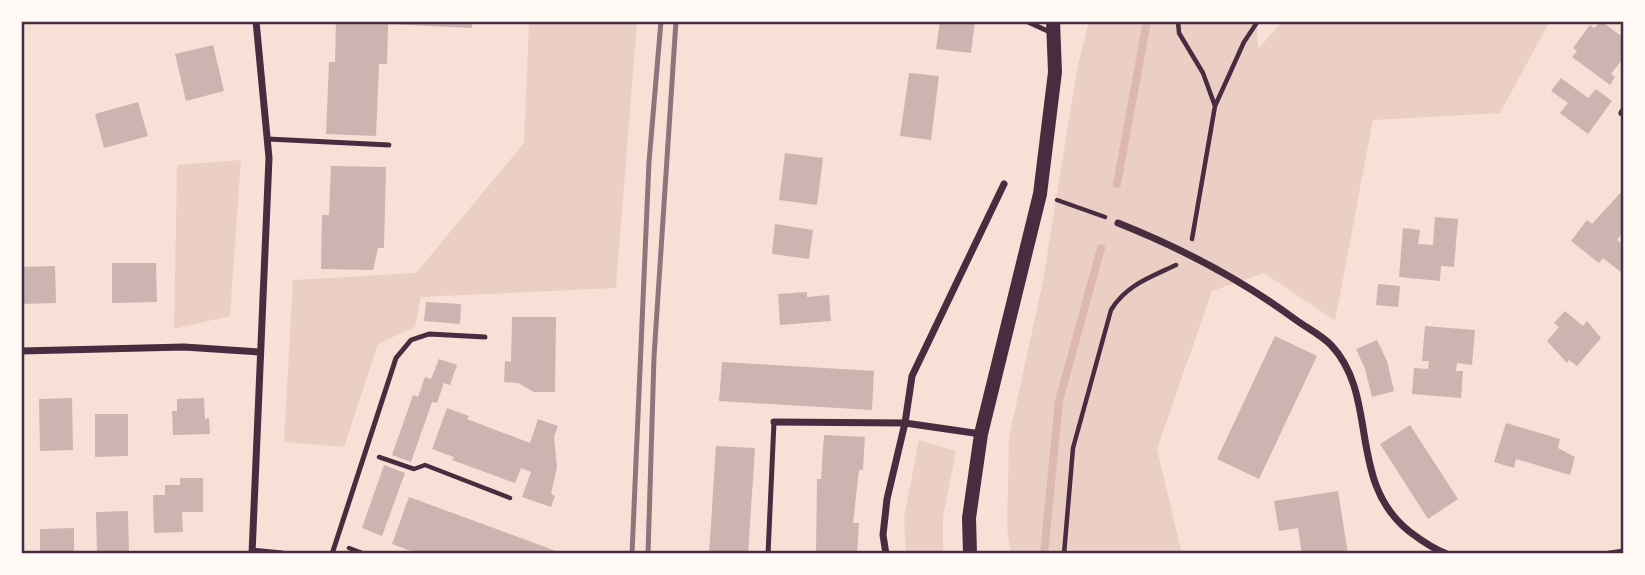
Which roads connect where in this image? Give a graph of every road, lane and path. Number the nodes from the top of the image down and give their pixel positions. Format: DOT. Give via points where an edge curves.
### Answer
graph roads {
  1 [pos="256,21"];
  2 [pos="1026,21"];
  3 [pos="1178,21"];
  4 [pos="1258,21"];
  5 [pos="1054,27"];
  6 [pos="1215,106"];
  7 [pos="268,139"];
  8 [pos="388,145"];
  9 [pos="1004,184"];
  10 [pos="1040,194"];
  11 [pos="1118,223"];
  12 [pos="1189,255"];
  13 [pos="485,337"];
  14 [pos="21,351"];
  15 [pos="259,352"];
  16 [pos="774,422"];
  17 [pos="905,423"];
  18 [pos="981,433"];
  19 [pos="394,461"];
  20 [pos="510,498"];
  21 [pos="1624,552"];
  22 [pos="252,553"];
  23 [pos="282,554"];
  24 [pos="332,554"];
  25 [pos="768,554"];
  26 [pos="886,554"];
  27 [pos="970,554"];
  28 [pos="1064,554"];
  29 [pos="1447,554"];
  30 [pos="1610,554"];
  1 -- 7 [label="street"];
  2 -- 5 [label="lane"];
  3 -- 6 [label="path" via="1179,33 1203,73"];
  4 -- 6 [label="path"];
  5 -- 10 [label="main road" via="1055,72"];
  6 -- 12 [label="path"];
  7 -- 8 [label="lane"];
  7 -- 15 [label="street"];
  9 -- 17 [label="street" via="912,376"];
  10 -- 11 [label="path"];
  10 -- 18 [label="main road"];
  11 -- 12 [label="street"];
  12 -- 28 [label="path" via="1132,286 1111,310 1073,448"];
  12 -- 29 [label="street" via="1273,302 1330,344 1352,381 1366,455 1383,504 1425,543"];
  13 -- 24 [label="lane" via="429,334 411,340 396,358"];
  14 -- 15 [label="street" via="184,347"];
  15 -- 22 [label="street"];
  16 -- 17 [label="street"];
  16 -- 25 [label="lane"];
  17 -- 18 [label="street"];
  17 -- 26 [label="street" via="887,499"];
  18 -- 27 [label="main road" via="969,518"];
  19 -- 20 [label="path" via="414,469 425,465"];
  21 -- 30 [label="street"];
  22 -- 23 [label="street"];
}
